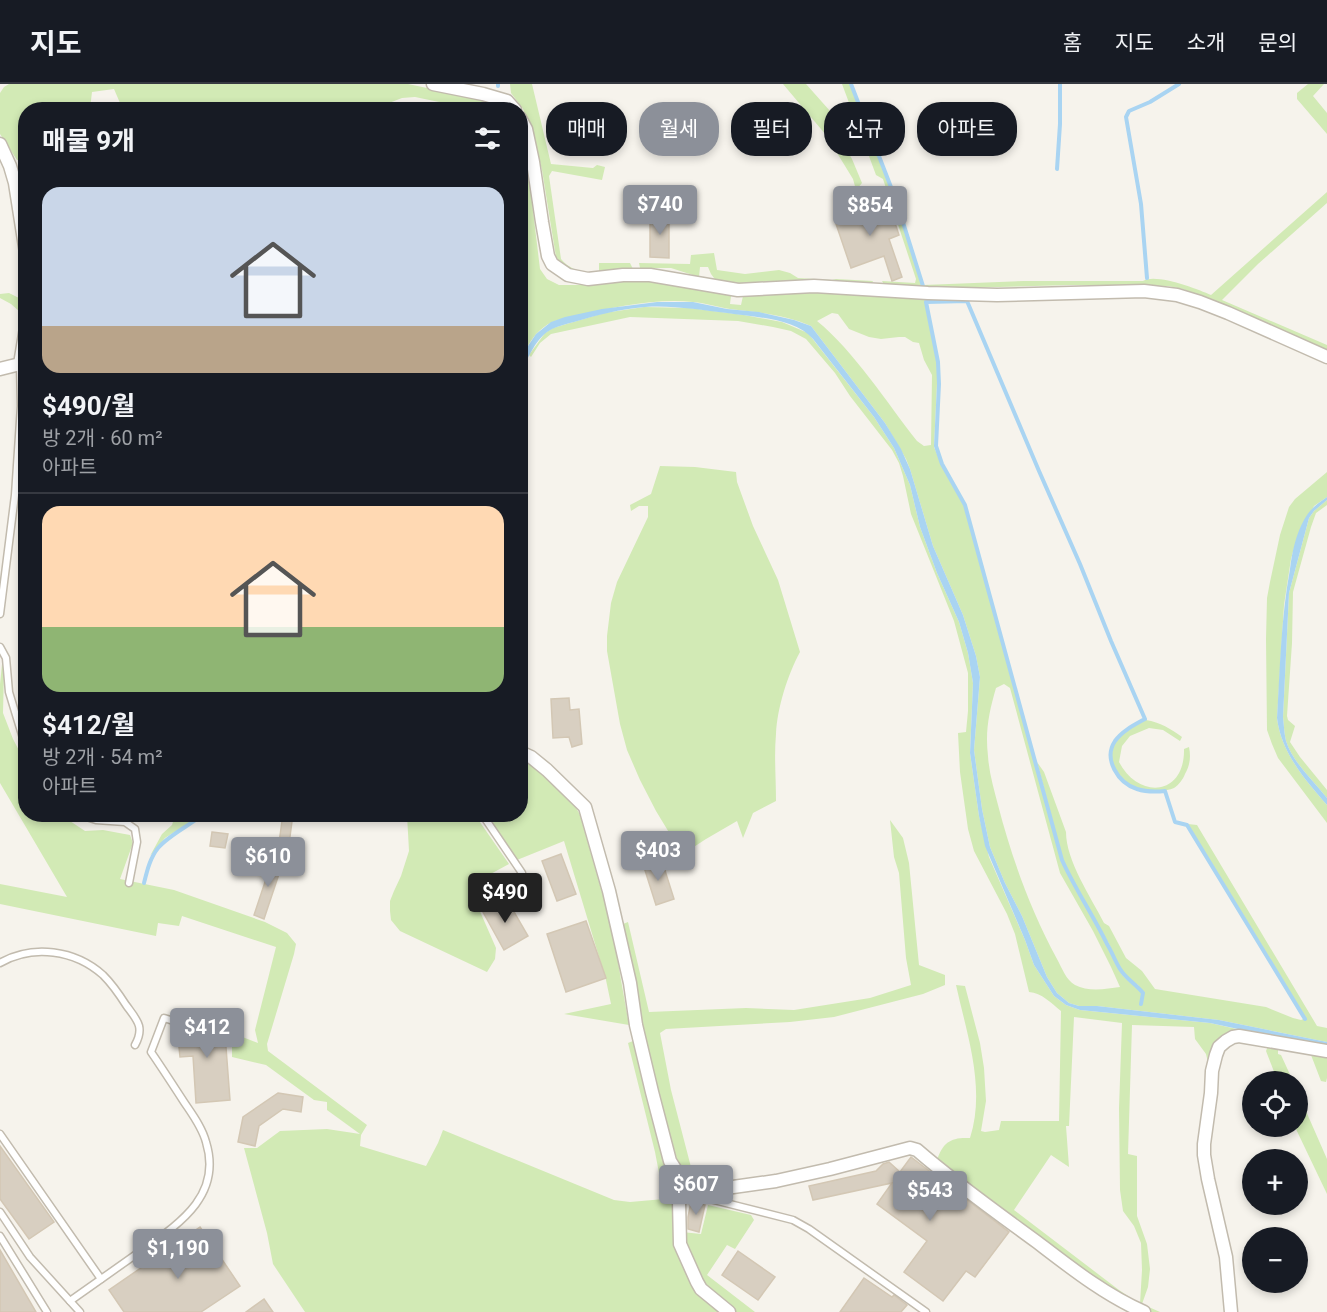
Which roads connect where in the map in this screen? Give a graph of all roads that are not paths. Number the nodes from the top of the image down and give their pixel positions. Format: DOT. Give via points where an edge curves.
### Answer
graph roads {
  1 [pos="433,84"];
  2 [pos="508,102"];
  3 [pos="528,138"];
  4 [pos="0,144"];
  5 [pos="18,202"];
  6 [pos="1327,357"];
  7 [pos="18,364"];
  8 [pos="0,369"];
  9 [pos="18,450"];
  10 [pos="0,614"];
  11 [pos="0,647"];
  12 [pos="18,722"];
  13 [pos="528,756"];
  14 [pos="125,822"];
  15 [pos="487,822"];
  16 [pos="522,873"];
  17 [pos="129,883"];
  18 [pos="0,963"];
  19 [pos="183,1024"];
  20 [pos="135,1045"];
  21 [pos="1327,1051"];
  22 [pos="0,1134"];
  23 [pos="686,1186"];
  24 [pos="0,1212"];
  25 [pos="0,1236"];
  26 [pos="101,1279"];
  27 [pos="70,1301"];
  28 [pos="47,1312"];
  29 [pos="80,1312"];
  30 [pos="729,1312"];
  31 [pos="926,1312"];
  32 [pos="1144,1312"];
  33 [pos="1231,1312"];
  1 -- 2 [label="street"];
  3 -- 6 [label="street" via="548,256 552,264 568,275 588,279 650,275 738,290 814,286 997,295 1144,291 1200,302"];
  4 -- 5 [label="street" via="10,166"];
  7 -- 8 [label="street"];
  9 -- 10 [label="lane"];
  11 -- 12 [label="lane" via="6,658 9,692"];
  13 -- 23 [label="street" via="585,807 609,891 636,1025 670,1161"];
  14 -- 17 [label="lane" via="135,829 137,842"];
  15 -- 16 [label="lane"];
  18 -- 20 [label="lane" via="36,951 66,954 93,967 140,1024"];
  19 -- 26 [label="lane" via="164,1018 152,1052 206,1140 209,1177 201,1197 185,1218"];
  21 -- 33 [label="street" via="1239,1036 1226,1041 1216,1055 1204,1155 1226,1257"];
  22 -- 26 [label="lane"];
  23 -- 30 [label="street" via="679,1201 680,1244 701,1289"];
  23 -- 31 [label="lane" via="690,1194 801,1224"];
  23 -- 32 [label="street" via="756,1184 910,1148 1090,1281"];
  24 -- 27 [label="lane" via="30,1257"];
  25 -- 28 [label="lane"];
  26 -- 27 [label="lane"];
  27 -- 29 [label="lane"];
}
